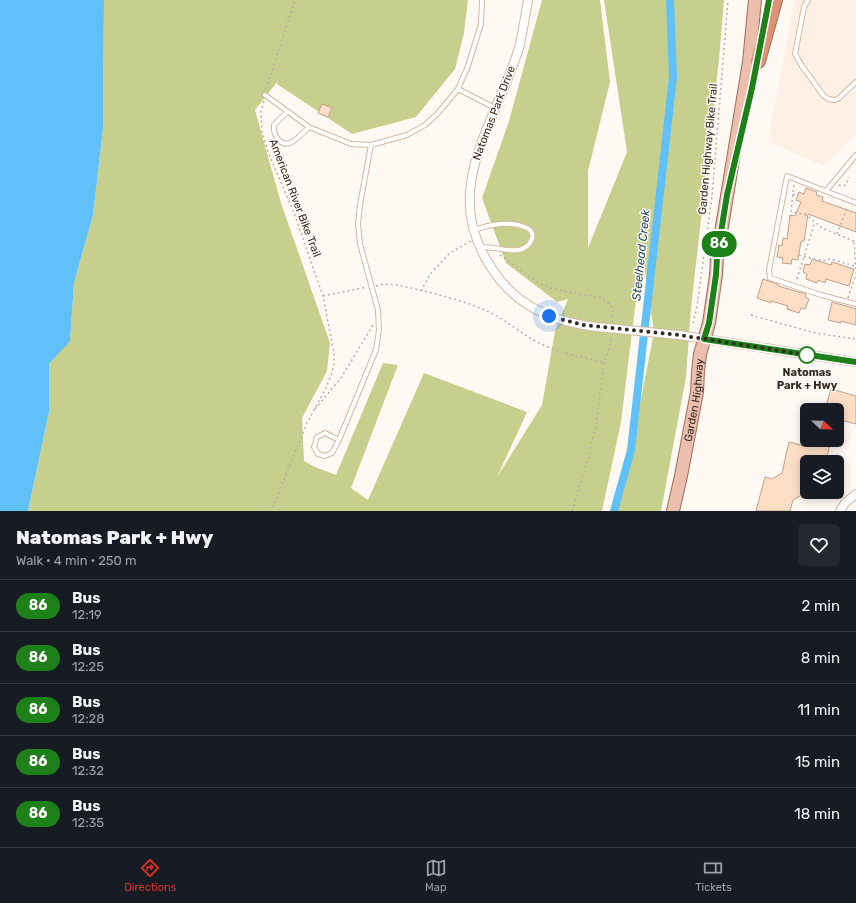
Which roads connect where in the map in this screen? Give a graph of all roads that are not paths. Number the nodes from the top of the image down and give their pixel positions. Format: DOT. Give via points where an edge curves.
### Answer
graph roads {
  1 [pos="482,0"];
  2 [pos="528,0"];
  3 [pos="755,0"];
  4 [pos="769,0"];
  5 [pos="775,0"];
  6 [pos="808,0"];
  7 [pos="758,62"];
  8 [pos="856,82"];
  9 [pos="458,89"];
  10 [pos="265,95"];
  11 [pos="495,108"];
  12 [pos="287,112"];
  13 [pos="309,128"];
  14 [pos="370,145"];
  15 [pos="856,155"];
  16 [pos="826,191"];
  17 [pos="727,195"];
  18 [pos="856,203"];
  19 [pos="475,234"];
  20 [pos="480,247"];
  21 [pos="856,304"];
  22 [pos="704,339"];
  23 [pos="856,362"];
  24 [pos="339,440"];
  25 [pos="856,494"];
  26 [pos="673,511"];
  27 [pos="840,511"];
  1 -- 9 [label="lane" via="481,24"];
  2 -- 11 [label="street, Natomas Park Drive" via="519,47"];
  3 -- 17 [label="main road, Garden Highway" via="749,62"];
  4 -- 7 [label="main road, Garden Highway"];
  5 -- 7 [label="highway"];
  6 -- 8 [label="lane" via="804,7 795,54 802,66 828,99 839,98"];
  7 -- 17 [label="main road, Garden Highway"];
  9 -- 11 [label="lane"];
  9 -- 14 [label="lane" via="425,125 407,135"];
  10 -- 12 [label="lane"];
  11 -- 19 [label="street, Natomas Park Drive" via="472,171 470,210"];
  12 -- 13 [label="lane"];
  12 -- 13 [label="lane" via="274,125 273,132 276,138 290,143"];
  13 -- 14 [label="lane" via="351,144"];
  14 -- 24 [label="lane" via="358,224 360,244 378,310 379,330 376,350"];
  15 -- 16 [label="lane"];
  16 -- 18 [label="lane"];
  16 -- 21 [label="lane" via="787,176 770,278"];
  17 -- 22 [label="main road, Garden Highway" via="709,323"];
  19 -- 20 [label="street, Natomas Park Drive"];
  19 -- 20 [label="lane" via="487,225 505,223 529,229 532,234 532,240 527,247 519,250"];
  20 -- 22 [label="street, Natomas Park Drive, bridge" via="492,270 506,286 520,300 549,316 583,325"];
  22 -- 23 [label="street, Natomas Park Drive"];
  22 -- 26 [label="main road, Garden Highway" via="697,392"];
  24 -- 24 [label="lane" via="332,453 325,456 318,454 314,447 317,438 325,433"];
  25 -- 27 [label="street"];
}
